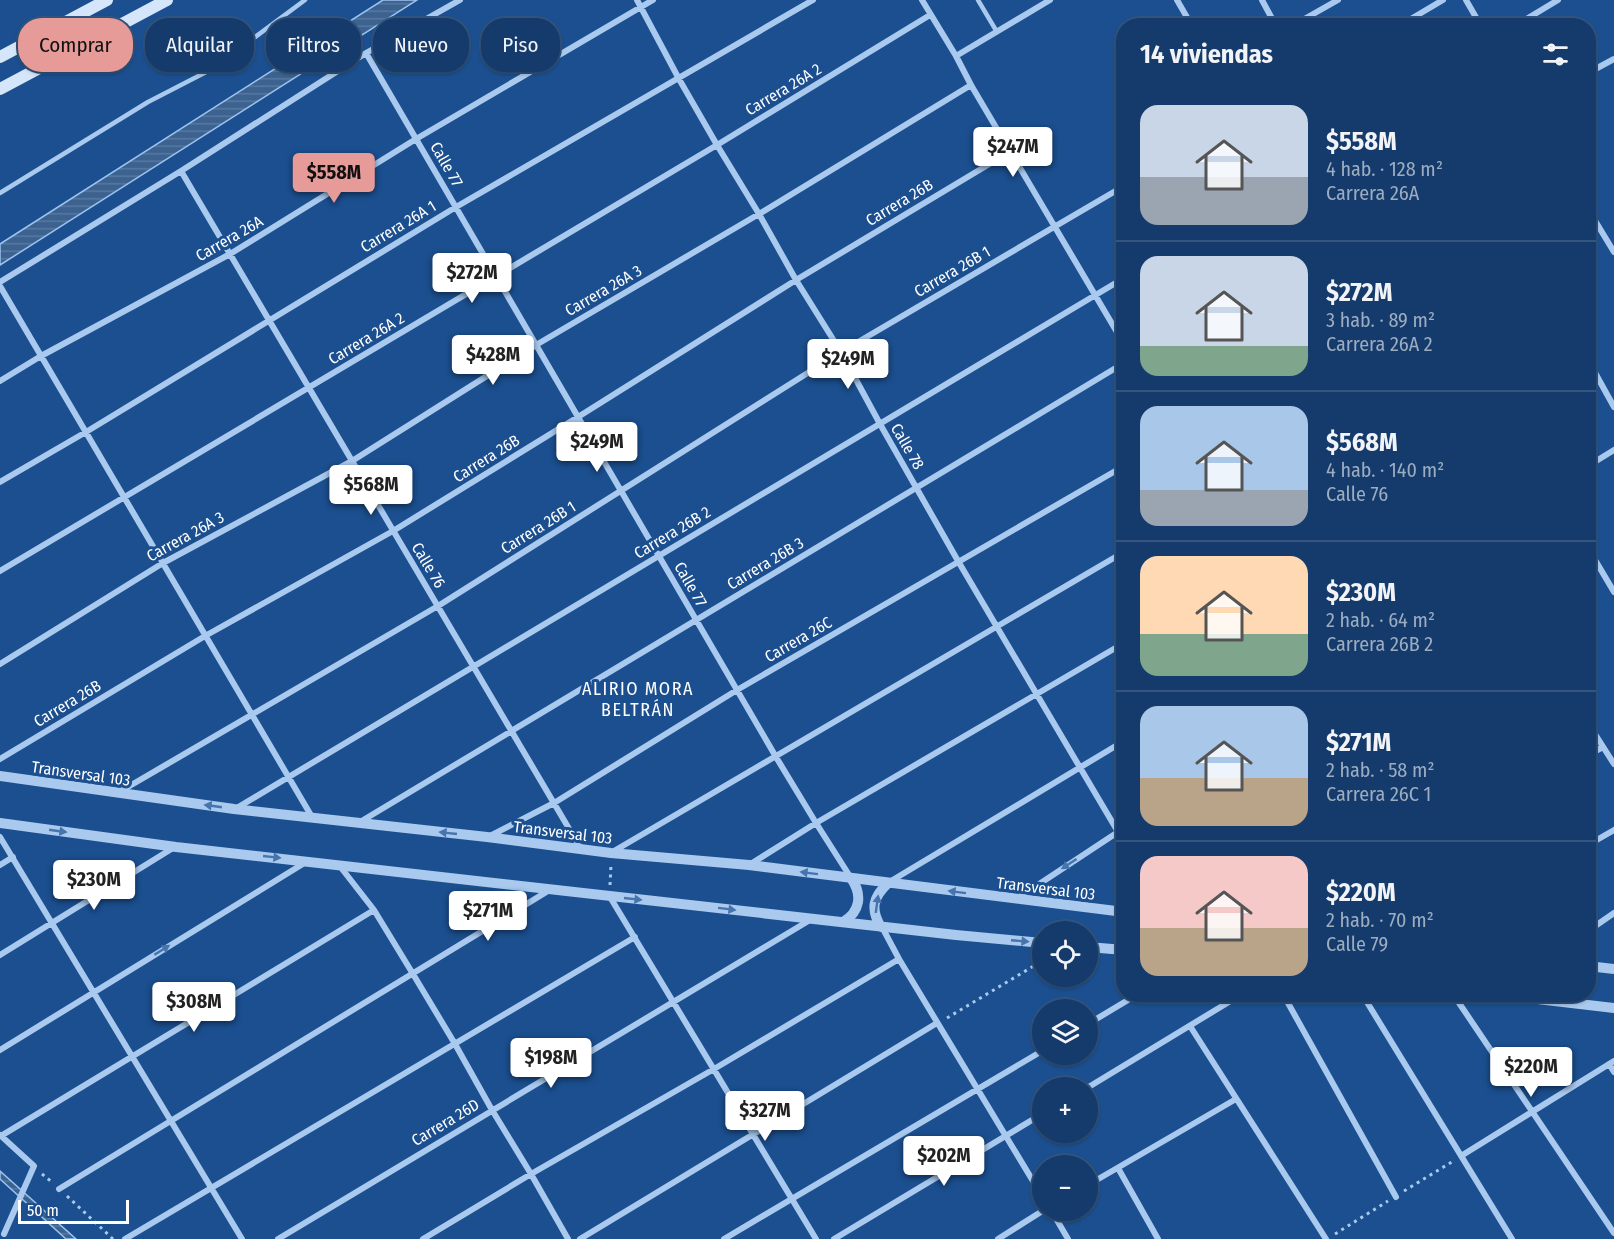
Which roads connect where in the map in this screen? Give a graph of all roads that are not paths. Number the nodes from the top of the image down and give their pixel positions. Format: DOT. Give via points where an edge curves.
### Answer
graph roads {
  1 [pos="107,0"];
  2 [pos="167,0"];
  3 [pos="305,0"];
  4 [pos="460,0"];
  5 [pos="637,0"];
  6 [pos="653,0"];
  7 [pos="813,0"];
  8 [pos="922,0"];
  9 [pos="978,0"];
  10 [pos="1050,0"];
  11 [pos="1177,0"];
  12 [pos="1262,0"];
  13 [pos="1320,0"];
  14 [pos="1338,0"];
  15 [pos="1443,0"];
  16 [pos="1466,0"];
  17 [pos="1558,0"];
  18 [pos="641,7"];
  19 [pos="1324,8"];
  20 [pos="930,15"];
  21 [pos="1187,18"];
  22 [pos="1272,18"];
  23 [pos="1306,18"];
  24 [pos="1413,18"];
  25 [pos="1476,18"];
  26 [pos="1528,18"];
  27 [pos="997,32"];
  28 [pos="366,53"];
  29 [pos="956,56"];
  30 [pos="0,57"];
  31 [pos="1614,59"];
  32 [pos="1596,69"];
  33 [pos="679,79"];
  34 [pos="971,85"];
  35 [pos="0,88"];
  36 [pos="416,139"];
  37 [pos="717,145"];
  38 [pos="1011,151"];
  39 [pos="181,171"];
  40 [pos="1116,191"];
  41 [pos="0,193"];
  42 [pos="456,207"];
  43 [pos="759,213"];
  44 [pos="1596,222"];
  45 [pos="1055,226"];
  46 [pos="1614,252"];
  47 [pos="230,254"];
  48 [pos="496,276"];
  49 [pos="796,280"];
  50 [pos="1116,283"];
  51 [pos="0,284"];
  52 [pos="1095,295"];
  53 [pos="269,320"];
  54 [pos="1116,330"];
  55 [pos="536,345"];
  56 [pos="841,352"];
  57 [pos="41,356"];
  58 [pos="1116,368"];
  59 [pos="1596,374"];
  60 [pos="0,381"];
  61 [pos="309,388"];
  62 [pos="1614,407"];
  63 [pos="578,417"];
  64 [pos="880,424"];
  65 [pos="86,432"];
  66 [pos="1614,450"];
  67 [pos="352,461"];
  68 [pos="1596,461"];
  69 [pos="1116,471"];
  70 [pos="0,482"];
  71 [pos="917,488"];
  72 [pos="621,491"];
  73 [pos="124,497"];
  74 [pos="393,531"];
  75 [pos="659,556"];
  76 [pos="1116,557"];
  77 [pos="958,561"];
  78 [pos="1596,562"];
  79 [pos="163,563"];
  80 [pos="0,571"];
  81 [pos="1614,592"];
  82 [pos="438,606"];
  83 [pos="696,620"];
  84 [pos="997,626"];
  85 [pos="206,636"];
  86 [pos="1116,648"];
  87 [pos="0,664"];
  88 [pos="473,666"];
  89 [pos="737,690"];
  90 [pos="1037,693"];
  91 [pos="252,715"];
  92 [pos="512,731"];
  93 [pos="1596,736"];
  94 [pos="1116,746"];
  95 [pos="1603,747"];
  96 [pos="1596,751"];
  97 [pos="776,756"];
  98 [pos="0,759"];
  99 [pos="1614,764"];
  100 [pos="1080,767"];
  101 [pos="0,776"];
  102 [pos="288,777"];
  103 [pos="118,793"];
  104 [pos="554,803"];
  105 [pos="234,809"];
  106 [pos="312,817"];
  107 [pos="0,823"];
  108 [pos="358,824"];
  109 [pos="816,824"];
  110 [pos="1116,829"];
  111 [pos="1614,830"];
  112 [pos="1116,833"];
  113 [pos="0,837"];
  114 [pos="487,837"];
  115 [pos="1596,840"];
  116 [pos="176,847"];
  117 [pos="581,849"];
  118 [pos="611,853"];
  119 [pos="13,857"];
  120 [pos="308,861"];
  121 [pos="0,865"];
  122 [pos="339,865"];
  123 [pos="749,865"];
  124 [pos="851,878"];
  125 [pos="888,883"];
  126 [pos="550,889"];
  127 [pos="609,896"];
  128 [pos="1015,900"];
  129 [pos="374,910"];
  130 [pos="1116,911"];
  131 [pos="1614,913"];
  132 [pos="812,919"];
  133 [pos="843,922"];
  134 [pos="53,923"];
  135 [pos="1596,925"];
  136 [pos="881,927"];
  137 [pos="635,937"];
  138 [pos="1032,942"];
  139 [pos="1098,948"];
  140 [pos="1116,949"];
  141 [pos="0,955"];
  142 [pos="899,959"];
  143 [pos="1596,967"];
  144 [pos="1614,969"];
  145 [pos="413,974"];
  146 [pos="94,992"];
  147 [pos="674,1001"];
  148 [pos="1125,1002"];
  149 [pos="1229,1002"];
  150 [pos="1287,1002"];
  151 [pos="1367,1002"];
  152 [pos="1458,1002"];
  153 [pos="1563,1002"];
  154 [pos="1614,1008"];
  155 [pos="1098,1018"];
  156 [pos="938,1023"];
  157 [pos="1190,1026"];
  158 [pos="455,1044"];
  159 [pos="0,1050"];
  160 [pos="132,1056"];
  161 [pos="1032,1057"];
  162 [pos="1612,1063"];
  163 [pos="714,1069"];
  164 [pos="1614,1072"];
  165 [pos="1098,1081"];
  166 [pos="978,1089"];
  167 [pos="1236,1099"];
  168 [pos="492,1110"];
  169 [pos="1531,1112"];
  170 [pos="1032,1120"];
  171 [pos="171,1121"];
  172 [pos="1,1135"];
  173 [pos="754,1135"];
  174 [pos="1006,1136"];
  175 [pos="1461,1156"];
  176 [pos="1118,1168"];
  177 [pos="531,1174"];
  178 [pos="1032,1179"];
  179 [pos="1098,1179"];
  180 [pos="211,1188"];
  181 [pos="59,1189"];
  182 [pos="1396,1197"];
  183 [pos="792,1199"];
  184 [pos="1032,1218"];
  185 [pos="1057,1221"];
  186 [pos="1614,1233"];
  187 [pos="4,1235"];
  188 [pos="125,1239"];
  189 [pos="242,1239"];
  190 [pos="278,1239"];
  191 [pos="423,1239"];
  192 [pos="568,1239"];
  193 [pos="579,1239"];
  194 [pos="724,1239"];
  195 [pos="816,1239"];
  196 [pos="834,1239"];
  197 [pos="998,1239"];
  198 [pos="1068,1239"];
  199 [pos="1158,1239"];
  200 [pos="1326,1239"];
  201 [pos="1512,1239"];
  1 -- 30 [label="main road"];
  2 -- 35 [label="main road"];
  3 -- 41 [label="lane" via="212,69 148,102"];
  4 -- 28 [label="street"];
  5 -- 18 [label="street, Calle 78"];
  6 -- 18 [label="street, Carrera 26A"];
  7 -- 33 [label="street, Carrera 26A 1"];
  8 -- 20 [label="street"];
  9 -- 27 [label="lane"];
  10 -- 27 [label="street"];
  11 -- 21 [label="street"];
  12 -- 22 [label="street"];
  13 -- 19 [label="street"];
  14 -- 19 [label="street"];
  15 -- 24 [label="street"];
  16 -- 25 [label="street"];
  17 -- 26 [label="street"];
  18 -- 33 [label="street, Calle 78"];
  18 -- 36 [label="street, Carrera 26A"];
  19 -- 23 [label="street"];
  20 -- 29 [label="street"];
  20 -- 37 [label="street, Carrera 26A 2"];
  27 -- 29 [label="street"];
  28 -- 36 [label="street, Calle 77"];
  28 -- 39 [label="street"];
  29 -- 34 [label="street"];
  31 -- 32 [label="street"];
  33 -- 37 [label="street, Calle 78"];
  33 -- 42 [label="street, Carrera 26A 1"];
  34 -- 38 [label="street"];
  34 -- 43 [label="street, Carrera 26A 3"];
  36 -- 42 [label="street, Calle 77"];
  36 -- 47 [label="street, Carrera 26A"];
  37 -- 43 [label="street, Calle 78"];
  37 -- 48 [label="street, Carrera 26A 2"];
  38 -- 45 [label="street"];
  38 -- 49 [label="street, Carrera 26B"];
  39 -- 47 [label="street, Calle 76"];
  39 -- 51 [label="street"];
  40 -- 45 [label="street, Carrera 26B 1"];
  42 -- 48 [label="street, Calle 77"];
  42 -- 53 [label="street, Carrera 26A 1"];
  43 -- 49 [label="street, Calle 78"];
  43 -- 55 [label="street, Carrera 26A 3"];
  44 -- 46 [label="street"];
  45 -- 52 [label="street"];
  45 -- 56 [label="street, Carrera 26B 1"];
  47 -- 53 [label="street, Calle 76"];
  47 -- 57 [label="street, Carrera 26A"];
  48 -- 55 [label="street, Calle 77"];
  48 -- 61 [label="street, Carrera 26A 2"];
  49 -- 56 [label="street, Calle 78"];
  49 -- 63 [label="street, Carrera 26B"];
  50 -- 52 [label="street, Carrera 26B 2"];
  51 -- 57 [label="street"];
  52 -- 54 [label="street"];
  52 -- 64 [label="street, Carrera 26B 2"];
  53 -- 61 [label="street, Calle 76"];
  53 -- 65 [label="street, Carrera 26A 1"];
  55 -- 63 [label="street, Calle 77"];
  55 -- 67 [label="street, Carrera 26A 3"];
  56 -- 64 [label="street, Calle 78"];
  56 -- 72 [label="street, Carrera 26B 1"];
  57 -- 60 [label="street, Carrera 26A"];
  57 -- 65 [label="street"];
  58 -- 71 [label="street, Carrera 26B 3"];
  59 -- 62 [label="street"];
  61 -- 67 [label="street, Calle 76"];
  61 -- 73 [label="street, Carrera 26A 2"];
  63 -- 72 [label="street, Calle 77"];
  63 -- 74 [label="street, Carrera 26B"];
  64 -- 71 [label="street, Calle 78"];
  64 -- 75 [label="street, Carrera 26B 2"];
  65 -- 70 [label="street, Carrera 26A 1"];
  65 -- 73 [label="street"];
  66 -- 68 [label="street"];
  67 -- 74 [label="street, Calle 76"];
  67 -- 79 [label="street, Carrera 26A 3"];
  69 -- 77 [label="street, Carrera 26C"];
  71 -- 77 [label="street, Calle 78"];
  71 -- 83 [label="street, Carrera 26B 3"];
  72 -- 75 [label="street, Calle 77"];
  72 -- 82 [label="street, Carrera 26B 1"];
  73 -- 79 [label="street"];
  73 -- 80 [label="street, Carrera 26A 2"];
  74 -- 82 [label="street, Calle 76"];
  74 -- 85 [label="street, Carrera 26B"];
  75 -- 83 [label="street, Calle 77"];
  75 -- 88 [label="street, Carrera 26B 2"];
  76 -- 84 [label="street"];
  77 -- 84 [label="street, Calle 78"];
  77 -- 89 [label="street, Carrera 26C"];
  78 -- 81 [label="street"];
  79 -- 85 [label="street"];
  79 -- 87 [label="street, Carrera 26A 3"];
  82 -- 88 [label="street, Calle 76"];
  82 -- 91 [label="street, Carrera 26B 1"];
  83 -- 89 [label="street, Calle 77"];
  83 -- 92 [label="street, Carrera 26B 3"];
  84 -- 90 [label="street, Calle 78"];
  84 -- 97 [label="street"];
  85 -- 91 [label="street"];
  85 -- 98 [label="street, Carrera 26B"];
  86 -- 90 [label="street"];
  88 -- 92 [label="street, Calle 76"];
  88 -- 102 [label="street, Carrera 26B 2"];
  89 -- 97 [label="street, Calle 77"];
  89 -- 104 [label="street, Carrera 26C"];
  90 -- 100 [label="street, Calle 78"];
  90 -- 109 [label="street"];
  91 -- 102 [label="street"];
  91 -- 103 [label="street, Carrera 26B 1"];
  92 -- 104 [label="street, Calle 76"];
  92 -- 108 [label="street, Carrera 26B 3"];
  93 -- 95 [label="street"];
  94 -- 100 [label="street"];
  95 -- 96 [label="street"];
  95 -- 99 [label="street"];
  97 -- 109 [label="street, Calle 77"];
  97 -- 118 [label="street"];
  100 -- 110 [label="street, Calle 78"];
  100 -- 125 [label="street"];
  101 -- 103 [label="street, Transversal 103"];
  102 -- 105 [label="street, Carrera 26B 2"];
  102 -- 106 [label="street"];
  105 -- 103 [label="street, Transversal 103, one-way"];
  104 -- 114 [label="street, Carrera 26C"];
  104 -- 117 [label="street, Calle 76"];
  105 -- 106 [label="street, Transversal 103"];
  106 -- 108 [label="street, Transversal 103"];
  107 -- 116 [label="street, one-way"];
  114 -- 108 [label="street, Transversal 103, one-way"];
  109 -- 123 [label="street"];
  109 -- 124 [label="street, Calle 77"];
  111 -- 115 [label="street"];
  112 -- 128 [label="street, one-way"];
  113 -- 119 [label="street"];
  114 -- 117 [label="street, Transversal 103"];
  116 -- 120 [label="street, one-way"];
  116 -- 134 [label="street"];
  117 -- 118 [label="street, Transversal 103"];
  118 -- 123 [label="street, Transversal 103"];
  119 -- 121 [label="street"];
  119 -- 134 [label="street"];
  120 -- 122 [label="street"];
  146 -- 120 [label="street, one-way"];
  122 -- 126 [label="street"];
  122 -- 129 [label="street"];
  124 -- 123 [label="street, Transversal 103, one-way"];
  124 -- 125 [label="street, Transversal 103"];
  124 -- 133 [label="street" via="858,891 858,906"];
  128 -- 125 [label="street, Transversal 103, one-way"];
  136 -- 125 [label="street, one-way" via="874,909 880,890"];
  126 -- 127 [label="street"];
  126 -- 145 [label="street"];
  127 -- 132 [label="street, one-way"];
  127 -- 137 [label="street"];
  128 -- 130 [label="street, Transversal 103"];
  129 -- 145 [label="street"];
  129 -- 160 [label="street"];
  131 -- 135 [label="street"];
  132 -- 133 [label="street"];
  132 -- 147 [label="street, Carrera 26D"];
  133 -- 136 [label="street"];
  134 -- 141 [label="street"];
  134 -- 146 [label="street"];
  136 -- 138 [label="street, one-way"];
  136 -- 142 [label="street"];
  137 -- 147 [label="street"];
  137 -- 158 [label="street"];
  139 -- 140 [label="street"];
  142 -- 156 [label="street"];
  142 -- 163 [label="street"];
  143 -- 144 [label="street"];
  145 -- 158 [label="street"];
  145 -- 171 [label="street"];
  146 -- 159 [label="street"];
  146 -- 160 [label="street"];
  147 -- 163 [label="street"];
  147 -- 168 [label="street, Carrera 26D"];
  148 -- 155 [label="street"];
  149 -- 157 [label="street"];
  150 -- 182 [label="street"];
  151 -- 175 [label="street"];
  152 -- 169 [label="street"];
  153 -- 154 [label="street"];
  156 -- 166 [label="street"];
  156 -- 173 [label="street"];
  157 -- 165 [label="street"];
  157 -- 167 [label="street"];
  158 -- 168 [label="street"];
  158 -- 180 [label="street"];
  160 -- 171 [label="street"];
  160 -- 172 [label="street"];
  161 -- 166 [label="street"];
  162 -- 164 [label="street"];
  162 -- 169 [label="street"];
  163 -- 173 [label="street"];
  163 -- 177 [label="street"];
  166 -- 174 [label="street"];
  166 -- 183 [label="street"];
  167 -- 176 [label="street"];
  167 -- 200 [label="street"];
  168 -- 177 [label="street"];
  168 -- 190 [label="street, Carrera 26D"];
  169 -- 175 [label="street"];
  169 -- 186 [label="street"];
  170 -- 174 [label="street"];
  171 -- 180 [label="street"];
  171 -- 181 [label="street"];
  172 -- 187 [label="street" via="34,1166"];
  173 -- 183 [label="street"];
  173 -- 193 [label="street"];
  174 -- 178 [label="street"];
  174 -- 196 [label="street"];
  175 -- 201 [label="street"];
  176 -- 179 [label="street"];
  176 -- 199 [label="street"];
  177 -- 191 [label="street"];
  177 -- 192 [label="street"];
  180 -- 188 [label="street"];
  180 -- 189 [label="street"];
  183 -- 194 [label="street"];
  183 -- 195 [label="street"];
  184 -- 197 [label="street"];
  185 -- 198 [label="street"];
}
